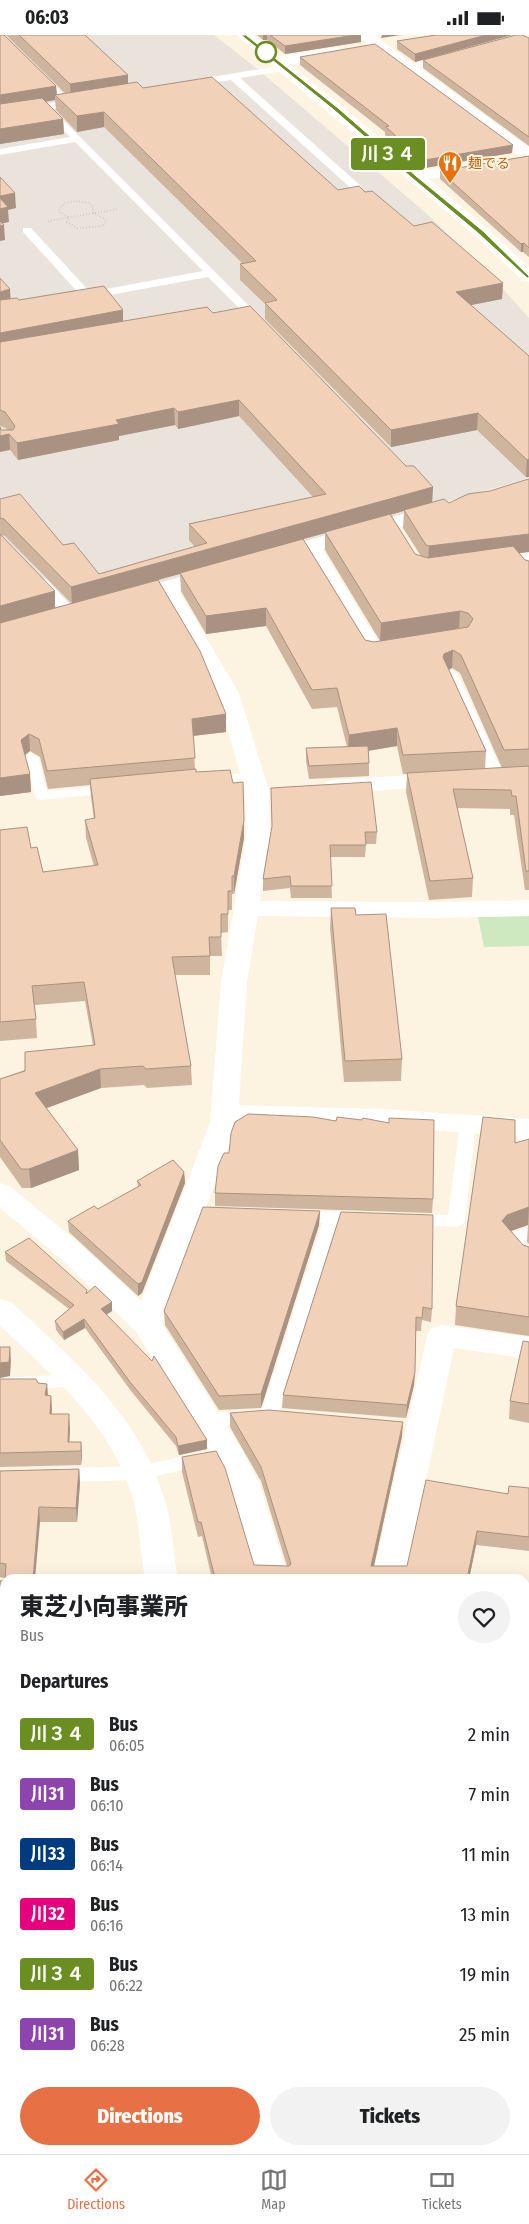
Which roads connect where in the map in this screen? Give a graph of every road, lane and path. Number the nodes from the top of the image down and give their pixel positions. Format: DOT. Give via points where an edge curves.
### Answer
graph roads {
  1 [pos="244,35"];
  2 [pos="396,43"];
  3 [pos="358,45"];
  4 [pos="378,46"];
  5 [pos="457,55"];
  6 [pos="282,65"];
  7 [pos="409,67"];
  8 [pos="34,70"];
  9 [pos="234,77"];
  10 [pos="187,84"];
  11 [pos="78,139"];
  12 [pos="0,151"];
  13 [pos="529,156"];
  14 [pos="510,160"];
  15 [pos="490,164"];
  16 [pos="414,177"];
  17 [pos="358,189"];
  18 [pos="144,205"];
  19 [pos="93,213"];
  20 [pos="69,218"];
  21 [pos="42,222"];
  22 [pos="27,230"];
  23 [pos="211,273"];
  24 [pos="529,277"];
  25 [pos="266,329"];
  26 [pos="456,505"];
  27 [pos="310,547"];
  28 [pos="517,558"];
  29 [pos="32,573"];
  30 [pos="529,574"];
  31 [pos="166,588"];
  32 [pos="81,611"];
  33 [pos="421,643"];
  34 [pos="451,674"];
  35 [pos="31,757"];
  36 [pos="510,777"];
  37 [pos="195,782"];
  38 [pos="262,786"];
  39 [pos="128,788"];
  40 [pos="315,788"];
  41 [pos="246,908"];
  42 [pos="529,908"];
  43 [pos="225,1114"];
  44 [pos="468,1123"];
  45 [pos="525,1131"];
  46 [pos="0,1193"];
  47 [pos="285,1216"];
  48 [pos="332,1217"];
  49 [pos="380,1219"];
  50 [pos="399,1219"];
  51 [pos="529,1233"];
  52 [pos="529,1258"];
  53 [pos="0,1309"];
  54 [pos="147,1324"];
  55 [pos="529,1349"];
  56 [pos="76,1381"];
  57 [pos="0,1385"];
  58 [pos="269,1417"];
  59 [pos="288,1418"];
  60 [pos="207,1420"];
  61 [pos="230,1456"];
  62 [pos="139,1473"];
  63 [pos="38,1475"];
  64 [pos="161,1574"];
  65 [pos="272,1574"];
  66 [pos="389,1574"];
  1 -- 6 [label="street"];
  2 -- 4 [label="street"];
  3 -- 4 [label="street"];
  3 -- 6 [label="street"];
  4 -- 7 [label="street"];
  5 -- 7 [label="lane"];
  6 -- 9 [label="lane"];
  6 -- 16 [label="street"];
  7 -- 13 [label="street"];
  8 -- 11 [label="lane" via="72,102 40,108"];
  9 -- 10 [label="lane"];
  9 -- 17 [label="lane"];
  11 -- 12 [label="lane"];
  11 -- 18 [label="lane"];
  13 -- 14 [label="street"];
  15 -- 16 [label="street"];
  16 -- 24 [label="street"];
  18 -- 19 [label="path"];
  18 -- 23 [label="lane"];
  19 -- 20 [label="path"];
  19 -- 20 [label="path" via="89,203 65,203 59,209"];
  19 -- 20 [label="path" via="105,219 103,226 77,228 67,222"];
  20 -- 21 [label="path"];
  22 -- 23 [label="lane" via="82,297"];
  23 -- 25 [label="lane" via="241,309"];
  26 -- 27 [label="street" via="397,531"];
  27 -- 31 [label="street"];
  27 -- 33 [label="street" via="373,651"];
  28 -- 30 [label="lane"];
  29 -- 32 [label="lane"];
  31 -- 32 [label="street"];
  31 -- 38 [label="street" via="228,693"];
  34 -- 36 [label="lane"];
  35 -- 39 [label="lane" via="41,796"];
  36 -- 40 [label="street"];
  37 -- 38 [label="lane"];
  38 -- 41 [label="street" via="258,838"];
  41 -- 42 [label="street"];
  41 -- 43 [label="street" via="234,982"];
  43 -- 44 [label="street" via="289,1111"];
  43 -- 54 [label="street" via="200,1214"];
  44 -- 45 [label="street"];
  44 -- 50 [label="lane" via="456,1221"];
  46 -- 54 [label="street" via="70,1251"];
  47 -- 48 [label="lane"];
  48 -- 49 [label="lane"];
  48 -- 58 [label="lane"];
  51 -- 52 [label="lane" via="512,1239"];
  53 -- 56 [label="street"];
  54 -- 60 [label="street"];
  55 -- 66 [label="street" via="442,1336 411,1428"];
  56 -- 57 [label="lane"];
  56 -- 62 [label="street" via="95,1400 126,1443"];
  58 -- 59 [label="lane"];
  58 -- 60 [label="lane"];
  60 -- 61 [label="street"];
  61 -- 62 [label="lane" via="198,1459"];
  61 -- 65 [label="street" via="244,1482"];
  62 -- 63 [label="lane"];
  62 -- 64 [label="street" via="150,1503"];
}
